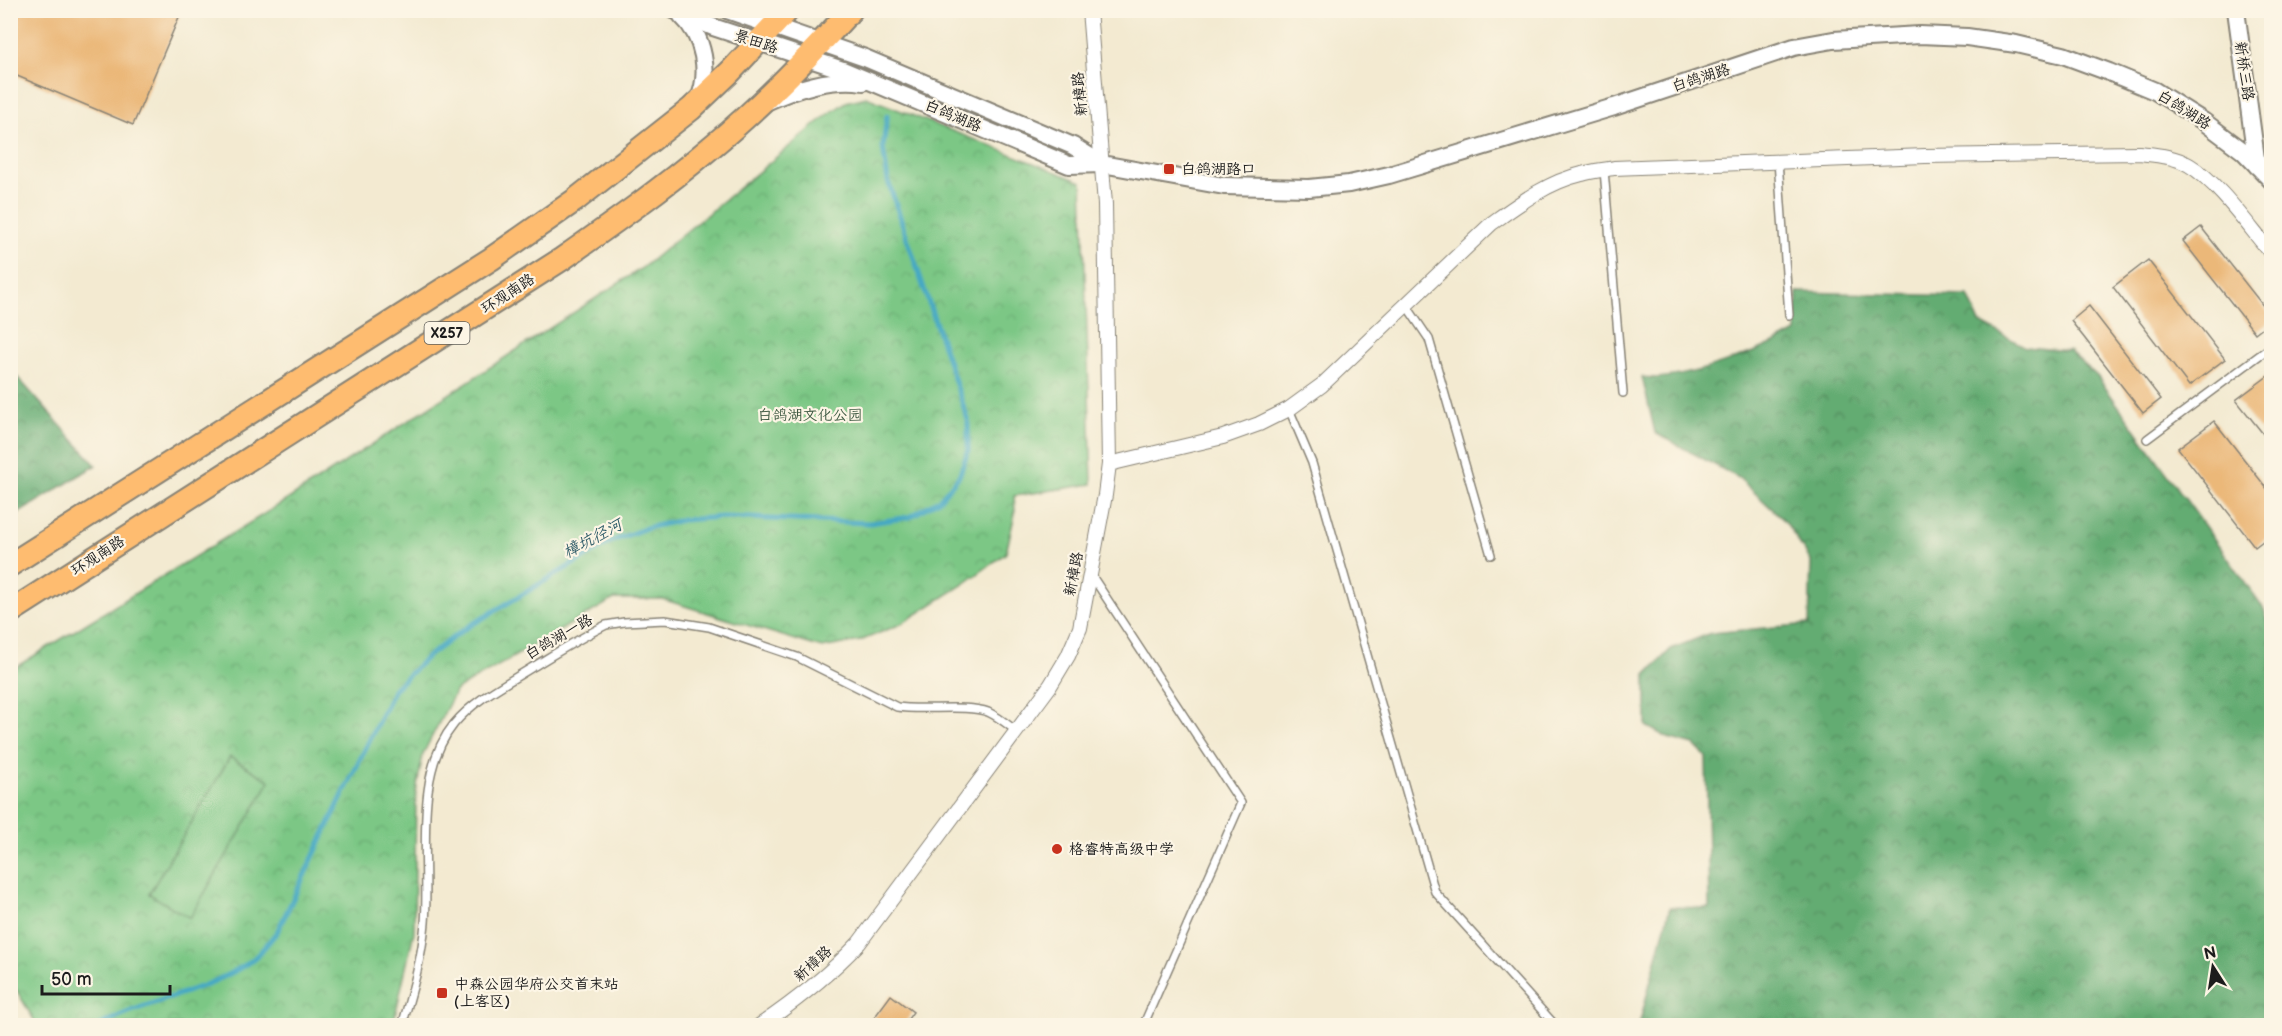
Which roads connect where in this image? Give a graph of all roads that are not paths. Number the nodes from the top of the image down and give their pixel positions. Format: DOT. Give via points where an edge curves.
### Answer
graph roads {
  1 [pos="727,10"];
  2 [pos="851,10"];
  3 [pos="1089,10"];
  4 [pos="2236,10"];
  5 [pos="676,11"];
  6 [pos="773,26"];
  7 [pos="813,50"];
  8 [pos="875,84"];
  9 [pos="697,103"];
  10 [pos="757,106"];
  11 [pos="1778,161"];
  12 [pos="1102,164"];
  13 [pos="2258,166"];
  14 [pos="1604,170"];
  15 [pos="2271,181"];
  16 [pos="2271,254"];
  17 [pos="1406,305"];
  18 [pos="1789,315"];
  19 [pos="2271,346"];
  20 [pos="1623,393"];
  21 [pos="1288,409"];
  22 [pos="2147,439"];
  23 [pos="1109,464"];
  24 [pos="1491,555"];
  25 [pos="10,565"];
  26 [pos="1090,574"];
  27 [pos="10,612"];
  28 [pos="1016,731"];
  29 [pos="402,1026"];
  30 [pos="759,1026"];
  31 [pos="1143,1026"];
  32 [pos="1556,1026"];
  1 -- 6 [label="street, 景田路"];
  2 -- 7 [label="main road, 环观南路 / X257"];
  3 -- 12 [label="street, 新樟路"];
  4 -- 13 [label="street, 新桥三路"];
  5 -- 6 [label="street, 景田路" via="713,27"];
  5 -- 9 [label="street" via="687,20 698,39 705,67 705,81"];
  6 -- 7 [label="street, 景田路"];
  6 -- 9 [label="main road, X257"];
  7 -- 8 [label="street, 白鸽湖路" via="843,70"];
  7 -- 10 [label="main road, 环观南路 / X257"];
  7 -- 12 [label="street, 白鸽湖路" via="865,58 1073,146"];
  8 -- 10 [label="street" via="823,84"];
  8 -- 12 [label="street, 白鸽湖路" via="1069,165"];
  9 -- 25 [label="main road, X257" via="536,229"];
  10 -- 27 [label="main road, 环观南路 / X257" via="673,178 562,259"];
  11 -- 14 [label="street"];
  11 -- 16 [label="street" via="2139,153 2164,156 2189,165 2208,181"];
  11 -- 18 [label="lane"];
  12 -- 13 [label="street, 白鸽湖路" via="1224,186 1309,188 1349,184 1591,114 1794,47 1920,34 2016,44 2063,55 2109,72 2155,91 2204,121"];
  12 -- 23 [label="street, 新樟路" via="1106,204"];
  13 -- 15 [label="street, 白鸽湖路"];
  14 -- 17 [label="street" via="1551,185 1522,202 1492,223"];
  14 -- 20 [label="lane"];
  17 -- 21 [label="street" via="1322,384"];
  17 -- 24 [label="lane" via="1429,339"];
  19 -- 22 [label="lane"];
  21 -- 23 [label="street" via="1223,436"];
  21 -- 32 [label="lane" via="1312,462 1435,891"];
  23 -- 26 [label="street, 新樟路"];
  26 -- 28 [label="street, 新樟路" via="1080,628 1068,657"];
  26 -- 31 [label="lane" via="1241,803"];
  28 -- 29 [label="lane, 白鸽湖一路" via="986,711 897,707 797,657 709,627 665,620 606,625 482,698 453,725 443,741 428,805 425,926"];
  28 -- 30 [label="street, 新樟路" via="858,943 802,996"];
}
